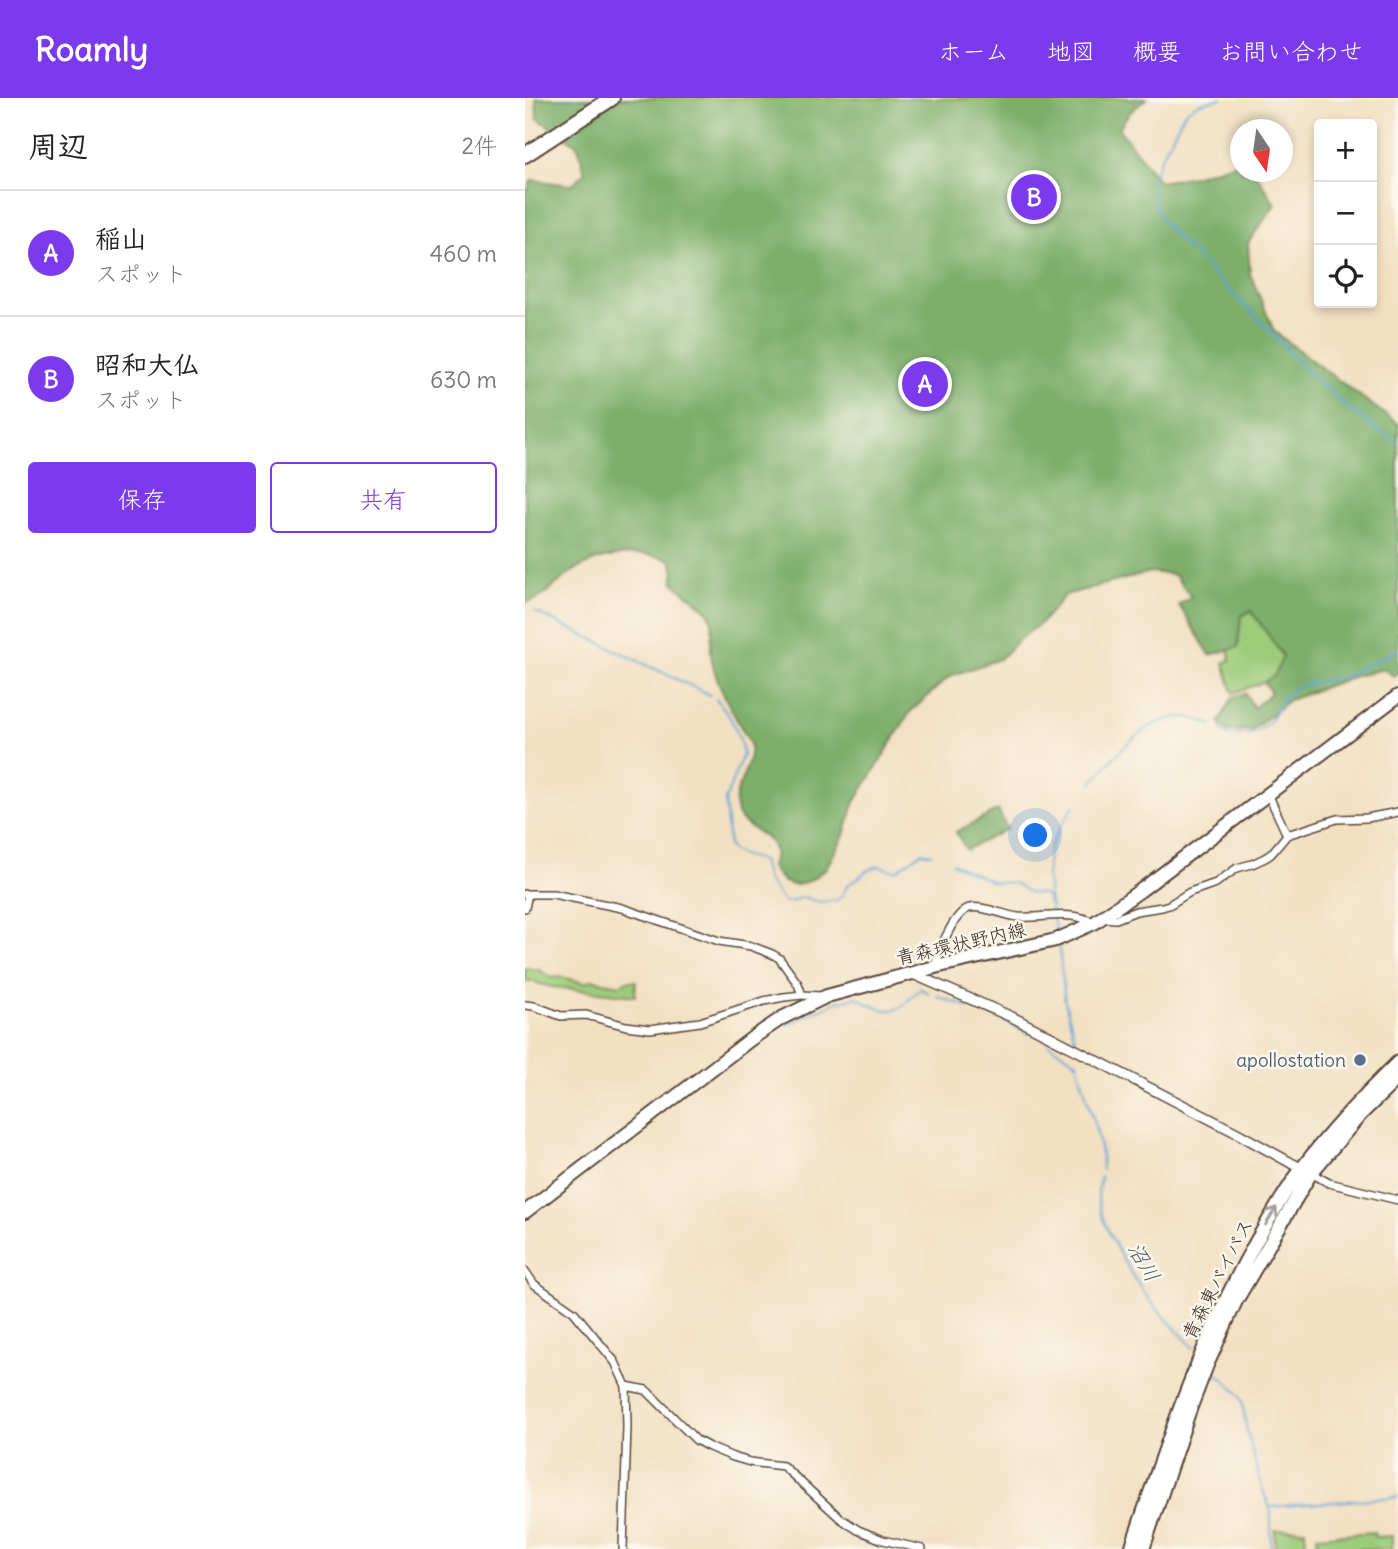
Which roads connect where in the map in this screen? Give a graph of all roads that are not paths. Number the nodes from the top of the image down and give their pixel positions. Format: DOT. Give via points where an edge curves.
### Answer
graph roads {
  1 [pos="612,98"];
  2 [pos="525,155"];
  3 [pos="1398,696"];
  4 [pos="1268,794"];
  5 [pos="1398,812"];
  6 [pos="1287,835"];
  7 [pos="526,894"];
  8 [pos="525,908"];
  9 [pos="1097,920"];
  10 [pos="935,967"];
  11 [pos="912,973"];
  12 [pos="802,995"];
  13 [pos="827,996"];
  14 [pos="525,1005"];
  15 [pos="1398,1062"];
  16 [pos="1398,1078"];
  17 [pos="1306,1171"];
  18 [pos="1398,1200"];
  19 [pos="525,1212"];
  20 [pos="525,1271"];
  21 [pos="626,1386"];
  22 [pos="623,1549"];
  23 [pos="922,1549"];
  24 [pos="1131,1549"];
  25 [pos="1143,1549"];
  1 -- 2 [label="highway"];
  3 -- 4 [label="main road, 青森環状野内線"];
  4 -- 6 [label="street"];
  4 -- 9 [label="main road, 青森環状野内線"];
  5 -- 6 [label="street" via="1337,819"];
  6 -- 9 [label="street" via="1265,858 1169,905"];
  7 -- 8 [label="street"];
  7 -- 12 [label="street" via="553,894 622,908 719,941 751,946 779,958"];
  9 -- 10 [label="main road, 青森環状野内線" via="1056,940"];
  9 -- 10 [label="street" via="1071,915 1019,917 970,907 947,934"];
  10 -- 11 [label="main road, 青森環状野内線"];
  11 -- 13 [label="main road, 青森環状野内線"];
  11 -- 17 [label="street" via="1014,1018"];
  12 -- 13 [label="street"];
  12 -- 14 [label="street" via="764,1001 700,1022 650,1029 586,1016 561,1016"];
  13 -- 19 [label="main road, 青森環状野内線" via="751,1039"];
  15 -- 17 [label="main road, 青森東バイパス" via="1363,1096"];
  16 -- 17 [label="main road, 青森東バイパス"];
  17 -- 18 [label="street" via="1329,1183"];
  24 -- 17 [label="main road, 青森東バイパス, one-way" via="1199,1356 1239,1271 1272,1214"];
  17 -- 25 [label="main road, 青森東バイパス" via="1235,1301 1207,1365"];
  20 -- 21 [label="street" via="574,1312 615,1362"];
  21 -- 22 [label="street"];
  21 -- 23 [label="street" via="646,1390 696,1440 733,1457 783,1466 858,1530"];
}
